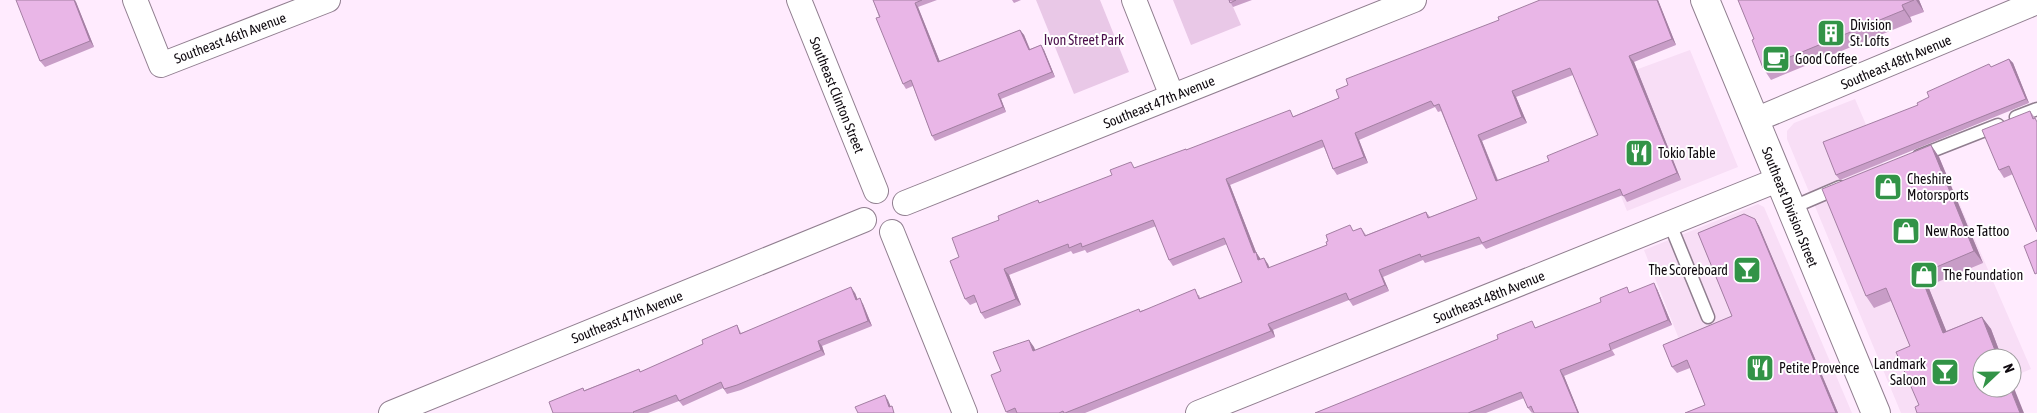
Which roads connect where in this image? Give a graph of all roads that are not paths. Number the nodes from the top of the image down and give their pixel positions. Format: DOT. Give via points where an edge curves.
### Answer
graph roads {
  1 [pos="135,0"];
  2 [pos="328,0"];
  3 [pos="799,0"];
  4 [pos="1134,0"];
  5 [pos="1414,0"];
  6 [pos="1705,0"];
  7 [pos="2036,4"];
  8 [pos="1172,96"];
  9 [pos="2037,109"];
  10 [pos="1755,120"];
  11 [pos="1911,159"];
  12 [pos="1780,179"];
  13 [pos="1848,184"];
  14 [pos="876,191"];
  15 [pos="905,204"];
  16 [pos="1791,208"];
  17 [pos="864,220"];
  18 [pos="1670,224"];
  19 [pos="892,232"];
  20 [pos="1708,317"];
  21 [pos="391,413"];
  22 [pos="966,413"];
  23 [pos="1198,413"];
  24 [pos="1876,413"];
  1 -- 2 [label="street, Southeast 46th Avenue" via="161,65"];
  3 -- 14 [label="street, Southeast Clinton Street"];
  4 -- 8 [label="street"];
  5 -- 8 [label="street, Southeast 47th Avenue"];
  6 -- 10 [label="main road, Southeast Division Street"];
  7 -- 10 [label="street, Southeast 48th Avenue"];
  8 -- 15 [label="street, Southeast 47th Avenue"];
  9 -- 11 [label="lane"];
  10 -- 12 [label="main road, Southeast Division Street"];
  12 -- 16 [label="main road, Southeast Division Street"];
  12 -- 18 [label="street, Southeast 48th Avenue"];
  13 -- 16 [label="lane"];
  14 -- 15 [label="street" via="893,191"];
  14 -- 17 [label="street" via="862,204"];
  15 -- 19 [label="street" via="904,221"];
  16 -- 24 [label="main road, Southeast Division Street"];
  17 -- 19 [label="street" via="875,232"];
  17 -- 21 [label="street, Southeast 47th Avenue"];
  18 -- 20 [label="lane"];
  18 -- 23 [label="street, Southeast 48th Avenue"];
  19 -- 22 [label="street"];
}
